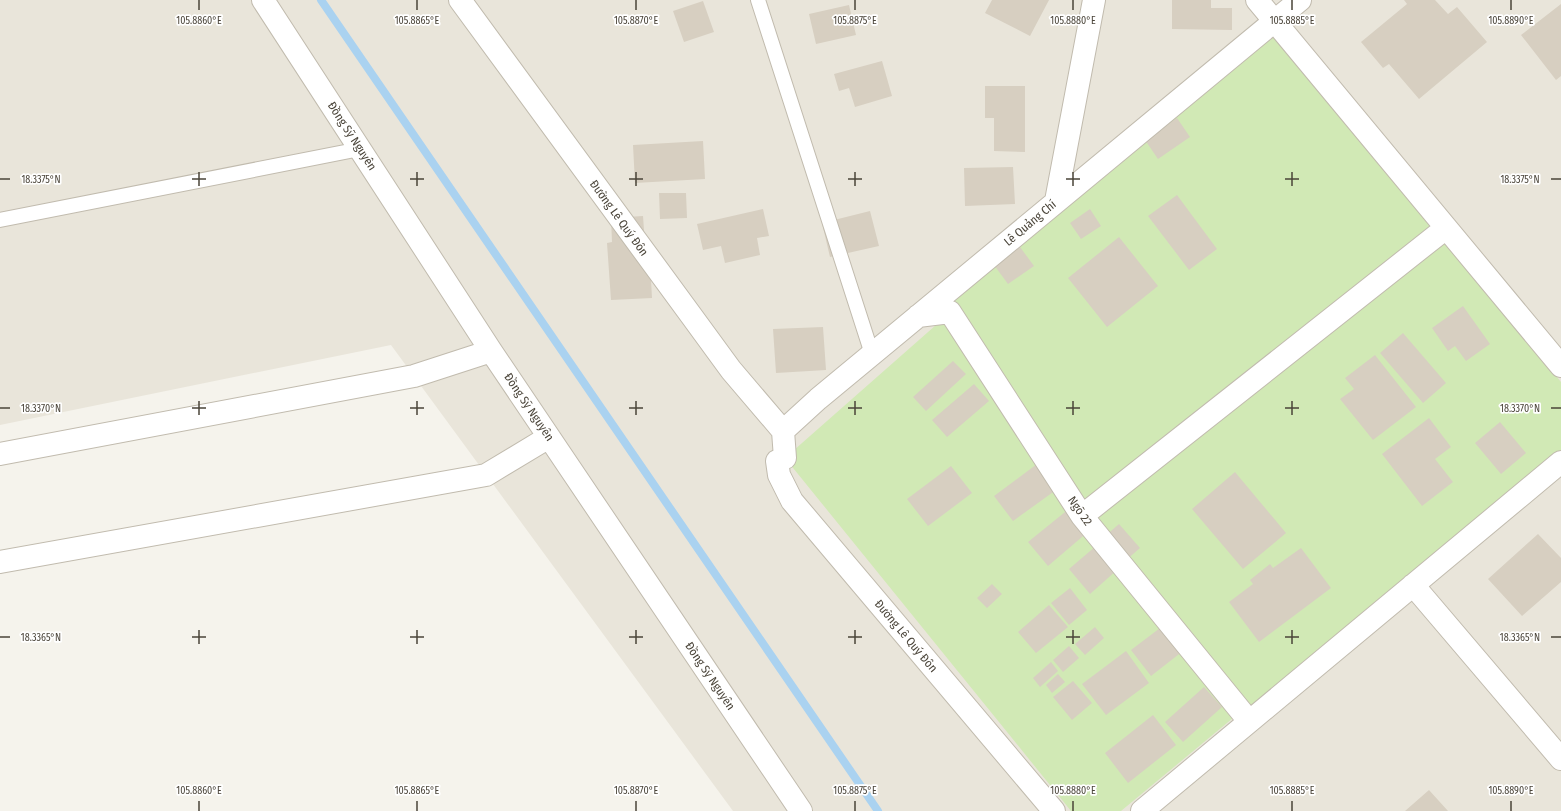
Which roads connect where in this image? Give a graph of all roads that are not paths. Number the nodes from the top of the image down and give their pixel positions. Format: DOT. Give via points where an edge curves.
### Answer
graph roads {
  1 [pos="263,0"];
  2 [pos="460,0"];
  3 [pos="758,0"];
  4 [pos="1094,0"];
  5 [pos="1258,0"];
  6 [pos="1300,0"];
  7 [pos="1274,20"];
  8 [pos="360,149"];
  9 [pos="1056,201"];
  10 [pos="0,220"];
  11 [pos="1446,228"];
  12 [pos="918,316"];
  13 [pos="491,351"];
  14 [pos="872,354"];
  15 [pos="1561,366"];
  16 [pos="783,431"];
  17 [pos="549,437"];
  18 [pos="0,454"];
  19 [pos="1561,462"];
  20 [pos="1082,516"];
  21 [pos="0,562"];
  22 [pos="1413,586"];
  23 [pos="1249,722"];
  24 [pos="1561,759"];
  25 [pos="801,811"];
  26 [pos="1054,811"];
  27 [pos="1142,811"];
  1 -- 8 [label="street, Đồng Sỹ Nguyên"];
  2 -- 16 [label="street, Đường Lê Quý Đôn" via="731,370"];
  3 -- 14 [label="lane"];
  4 -- 9 [label="street"];
  5 -- 7 [label="street"];
  6 -- 7 [label="street, Lê Quảng Chí"];
  7 -- 9 [label="street, Lê Quảng Chí"];
  7 -- 11 [label="street"];
  8 -- 10 [label="lane"];
  8 -- 13 [label="street, Đồng Sỹ Nguyên"];
  9 -- 12 [label="street, Lê Quảng Chí"];
  11 -- 15 [label="street"];
  11 -- 20 [label="street"];
  12 -- 14 [label="street, Lê Quảng Chí"];
  12 -- 20 [label="street, Ngõ 22" via="950,312"];
  13 -- 17 [label="street, Đồng Sỹ Nguyên"];
  13 -- 18 [label="street" via="414,376"];
  14 -- 16 [label="street, Lê Quảng Chí"];
  16 -- 26 [label="street, Đường Lê Quý Đôn" via="786,458 777,461 779,475 792,501"];
  17 -- 21 [label="street" via="486,475"];
  17 -- 25 [label="street, Đồng Sỹ Nguyên"];
  19 -- 22 [label="street"];
  20 -- 23 [label="street, Ngõ 22"];
  22 -- 23 [label="street"];
  22 -- 24 [label="street"];
  23 -- 27 [label="street"];
}
